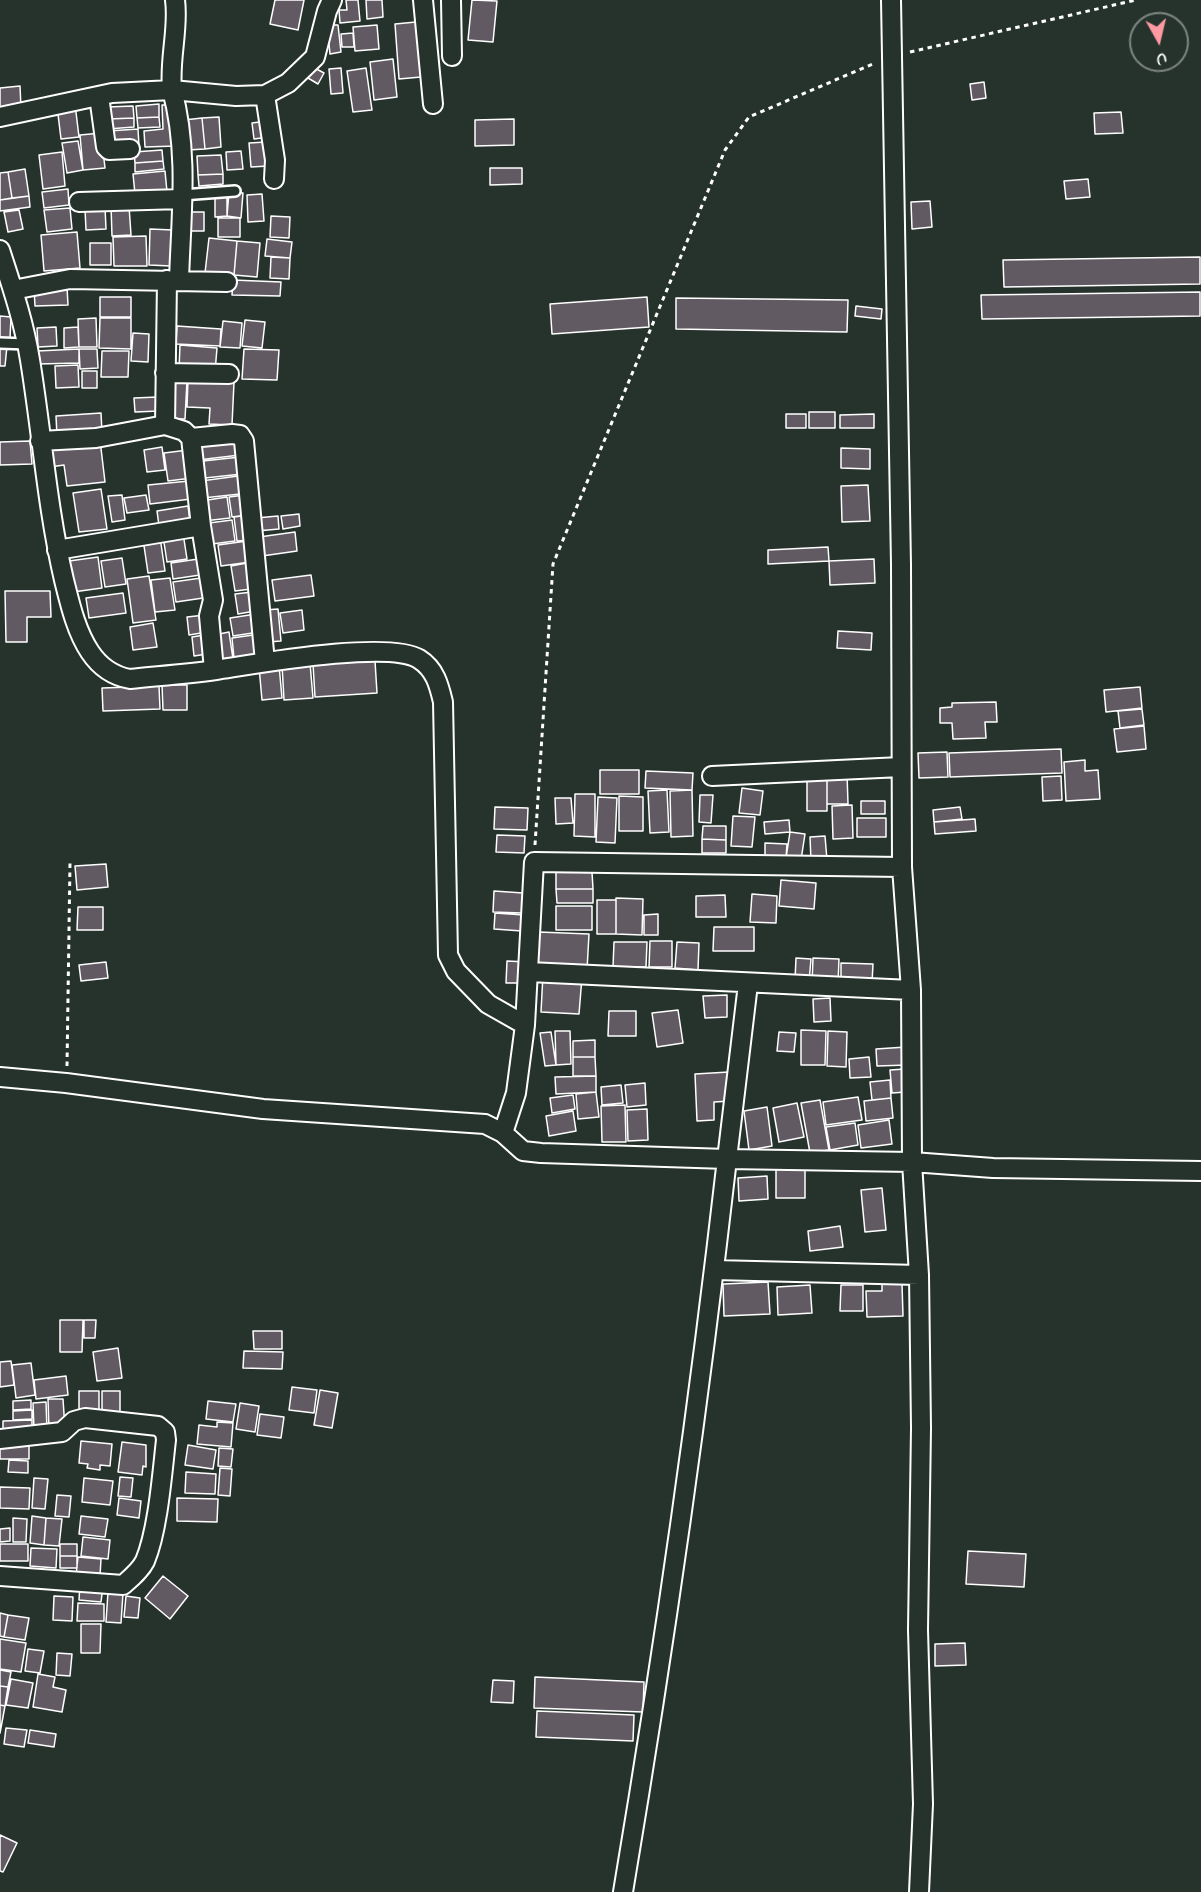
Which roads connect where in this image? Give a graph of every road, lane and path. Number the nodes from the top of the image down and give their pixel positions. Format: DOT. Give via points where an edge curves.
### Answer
graph roads {
  1 [pos="175,0"];
  2 [pos="332,0"];
  3 [pos="423,0"];
  4 [pos="451,0"];
  5 [pos="891,0"];
  6 [pos="1136,0"];
  7 [pos="452,56"];
  8 [pos="892,56"];
  9 [pos="172,90"];
  10 [pos="266,95"];
  11 [pos="99,96"];
  12 [pos="434,104"];
  13 [pos="0,117"];
  14 [pos="130,149"];
  15 [pos="274,180"];
  16 [pos="235,191"];
  17 [pos="182,197"];
  18 [pos="80,202"];
  19 [pos="0,250"];
  20 [pos="173,280"];
  21 [pos="227,282"];
  22 [pos="13,290"];
  23 [pos="0,343"];
  24 [pos="27,344"];
  25 [pos="165,373"];
  26 [pos="229,374"];
  27 [pos="165,425"];
  28 [pos="191,438"];
  29 [pos="40,441"];
  30 [pos="201,526"];
  31 [pos="57,550"];
  32 [pos="266,662"];
  33 [pos="214,670"];
  34 [pos="901,767"];
  35 [pos="712,776"];
  36 [pos="534,862"];
  37 [pos="70,863"];
  38 [pos="902,867"];
  39 [pos="528,972"];
  40 [pos="748,984"];
  41 [pos="910,990"];
  42 [pos="525,1025"];
  43 [pos="0,1077"];
  44 [pos="66,1083"];
  45 [pos="503,1133"];
  46 [pos="727,1159"];
  47 [pos="912,1162"];
  48 [pos="1201,1171"];
  49 [pos="714,1270"];
  50 [pos="919,1275"];
  51 [pos="0,1439"];
  52 [pos="0,1576"];
  53 [pos="623,1892"];
  54 [pos="919,1892"];
  1 -- 9 [label="street"];
  2 -- 10 [label="street" via="315,57 288,83"];
  3 -- 12 [label="street"];
  4 -- 7 [label="street"];
  5 -- 8 [label="street"];
  6 -- 8 [label="path"];
  8 -- 34 [label="street"];
  8 -- 36 [label="path" via="749,117 724,150 553,564"];
  9 -- 10 [label="street"];
  9 -- 11 [label="street"];
  9 -- 17 [label="street" via="178,109"];
  10 -- 15 [label="street"];
  11 -- 13 [label="street"];
  11 -- 14 [label="street" via="106,147 115,151"];
  16 -- 17 [label="lane"];
  17 -- 18 [label="street"];
  17 -- 20 [label="street"];
  19 -- 22 [label="street"];
  20 -- 21 [label="street"];
  20 -- 22 [label="street" via="70,279"];
  20 -- 25 [label="street"];
  22 -- 24 [label="street"];
  23 -- 24 [label="lane"];
  24 -- 29 [label="street"];
  25 -- 26 [label="street"];
  25 -- 27 [label="street"];
  27 -- 28 [label="street" via="184,431"];
  27 -- 29 [label="street" via="96,438"];
  28 -- 30 [label="street"];
  28 -- 32 [label="street" via="232,434 240,435 244,441"];
  29 -- 31 [label="street"];
  30 -- 31 [label="street"];
  30 -- 33 [label="street" via="213,600 209,616"];
  31 -- 33 [label="street" via="82,639 108,671 130,679"];
  32 -- 33 [label="street"];
  32 -- 42 [label="street" via="372,652 404,654 419,659 430,669 443,702 448,955 456,971 488,1005"];
  34 -- 35 [label="street"];
  34 -- 38 [label="street"];
  36 -- 38 [label="street"];
  36 -- 39 [label="street"];
  37 -- 44 [label="path"];
  38 -- 41 [label="street"];
  39 -- 40 [label="street"];
  39 -- 42 [label="street"];
  40 -- 41 [label="street"];
  40 -- 46 [label="street"];
  41 -- 47 [label="street"];
  42 -- 45 [label="street" via="516,1093"];
  43 -- 44 [label="street"];
  44 -- 45 [label="street" via="263,1109 485,1124"];
  45 -- 46 [label="street" via="524,1151 541,1153"];
  46 -- 47 [label="street"];
  46 -- 49 [label="street"];
  47 -- 48 [label="street" via="993,1168"];
  47 -- 50 [label="street"];
  49 -- 50 [label="street"];
  49 -- 53 [label="street" via="657,1690"];
  50 -- 54 [label="street" via="918,1630 923,1804"];
  51 -- 52 [label="street" via="62,1432 85,1418 158,1426 165,1432 166,1440 152,1538 144,1562 123,1585"];
}
